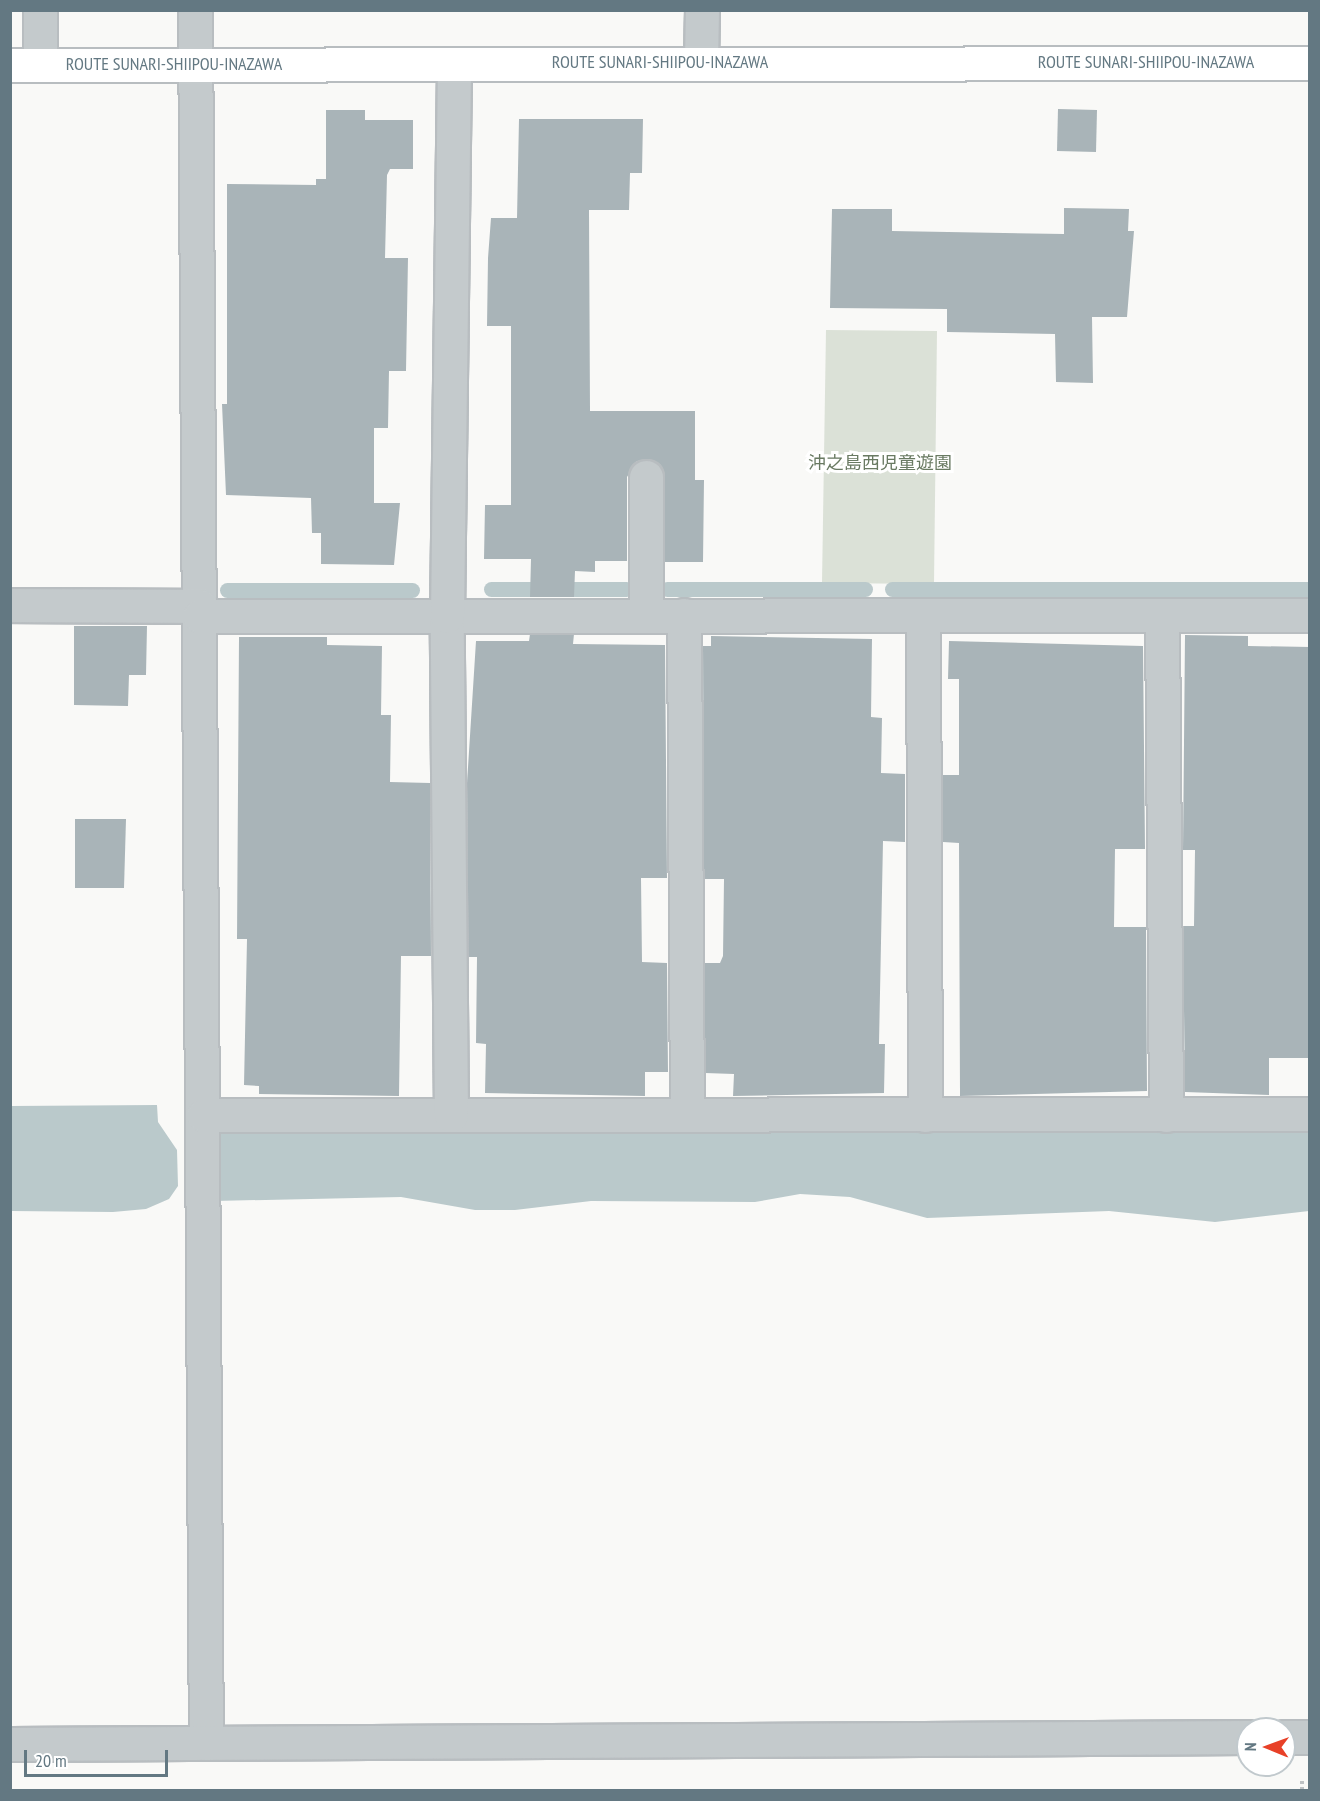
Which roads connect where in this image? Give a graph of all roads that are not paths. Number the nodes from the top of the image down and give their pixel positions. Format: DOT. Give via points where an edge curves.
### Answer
graph roads {
  1 [pos="40,10"];
  2 [pos="195,10"];
  3 [pos="702,10"];
  4 [pos="702,61"];
  5 [pos="1310,63"];
  6 [pos="195,64"];
  7 [pos="454,64"];
  8 [pos="25,65"];
  9 [pos="646,477"];
  10 [pos="10,605"];
  11 [pos="200,611"];
  12 [pos="646,615"];
  13 [pos="684,615"];
  14 [pos="923,615"];
  15 [pos="1162,615"];
  16 [pos="1310,615"];
  17 [pos="447,616"];
  18 [pos="1310,1114"];
  19 [pos="204,1115"];
  20 [pos="451,1115"];
  21 [pos="687,1115"];
  22 [pos="925,1115"];
  23 [pos="1166,1115"];
  24 [pos="1236,1737"];
  25 [pos="206,1743"];
  26 [pos="10,1744"];
  1 -- 8 [label="street"];
  2 -- 6 [label="street"];
  3 -- 4 [label="street"];
  4 -- 5 [label="main road, ROUTE SUNARI-SHIIPOU-INAZAWA"];
  4 -- 7 [label="main road, ROUTE SUNARI-SHIIPOU-INAZAWA"];
  6 -- 7 [label="main road, ROUTE SUNARI-SHIIPOU-INAZAWA"];
  6 -- 8 [label="main road, ROUTE SUNARI-SHIIPOU-INAZAWA"];
  6 -- 11 [label="street"];
  7 -- 17 [label="street"];
  9 -- 12 [label="street"];
  10 -- 11 [label="street"];
  11 -- 17 [label="street"];
  11 -- 19 [label="street"];
  12 -- 13 [label="street"];
  12 -- 17 [label="street"];
  13 -- 14 [label="street"];
  13 -- 21 [label="street"];
  14 -- 15 [label="street"];
  14 -- 22 [label="street"];
  15 -- 16 [label="street"];
  15 -- 23 [label="street"];
  17 -- 20 [label="street"];
  18 -- 23 [label="street"];
  19 -- 20 [label="street"];
  19 -- 25 [label="street"];
  20 -- 21 [label="street"];
  21 -- 22 [label="street"];
  22 -- 23 [label="street"];
  24 -- 25 [label="street"];
  25 -- 26 [label="street"];
}
